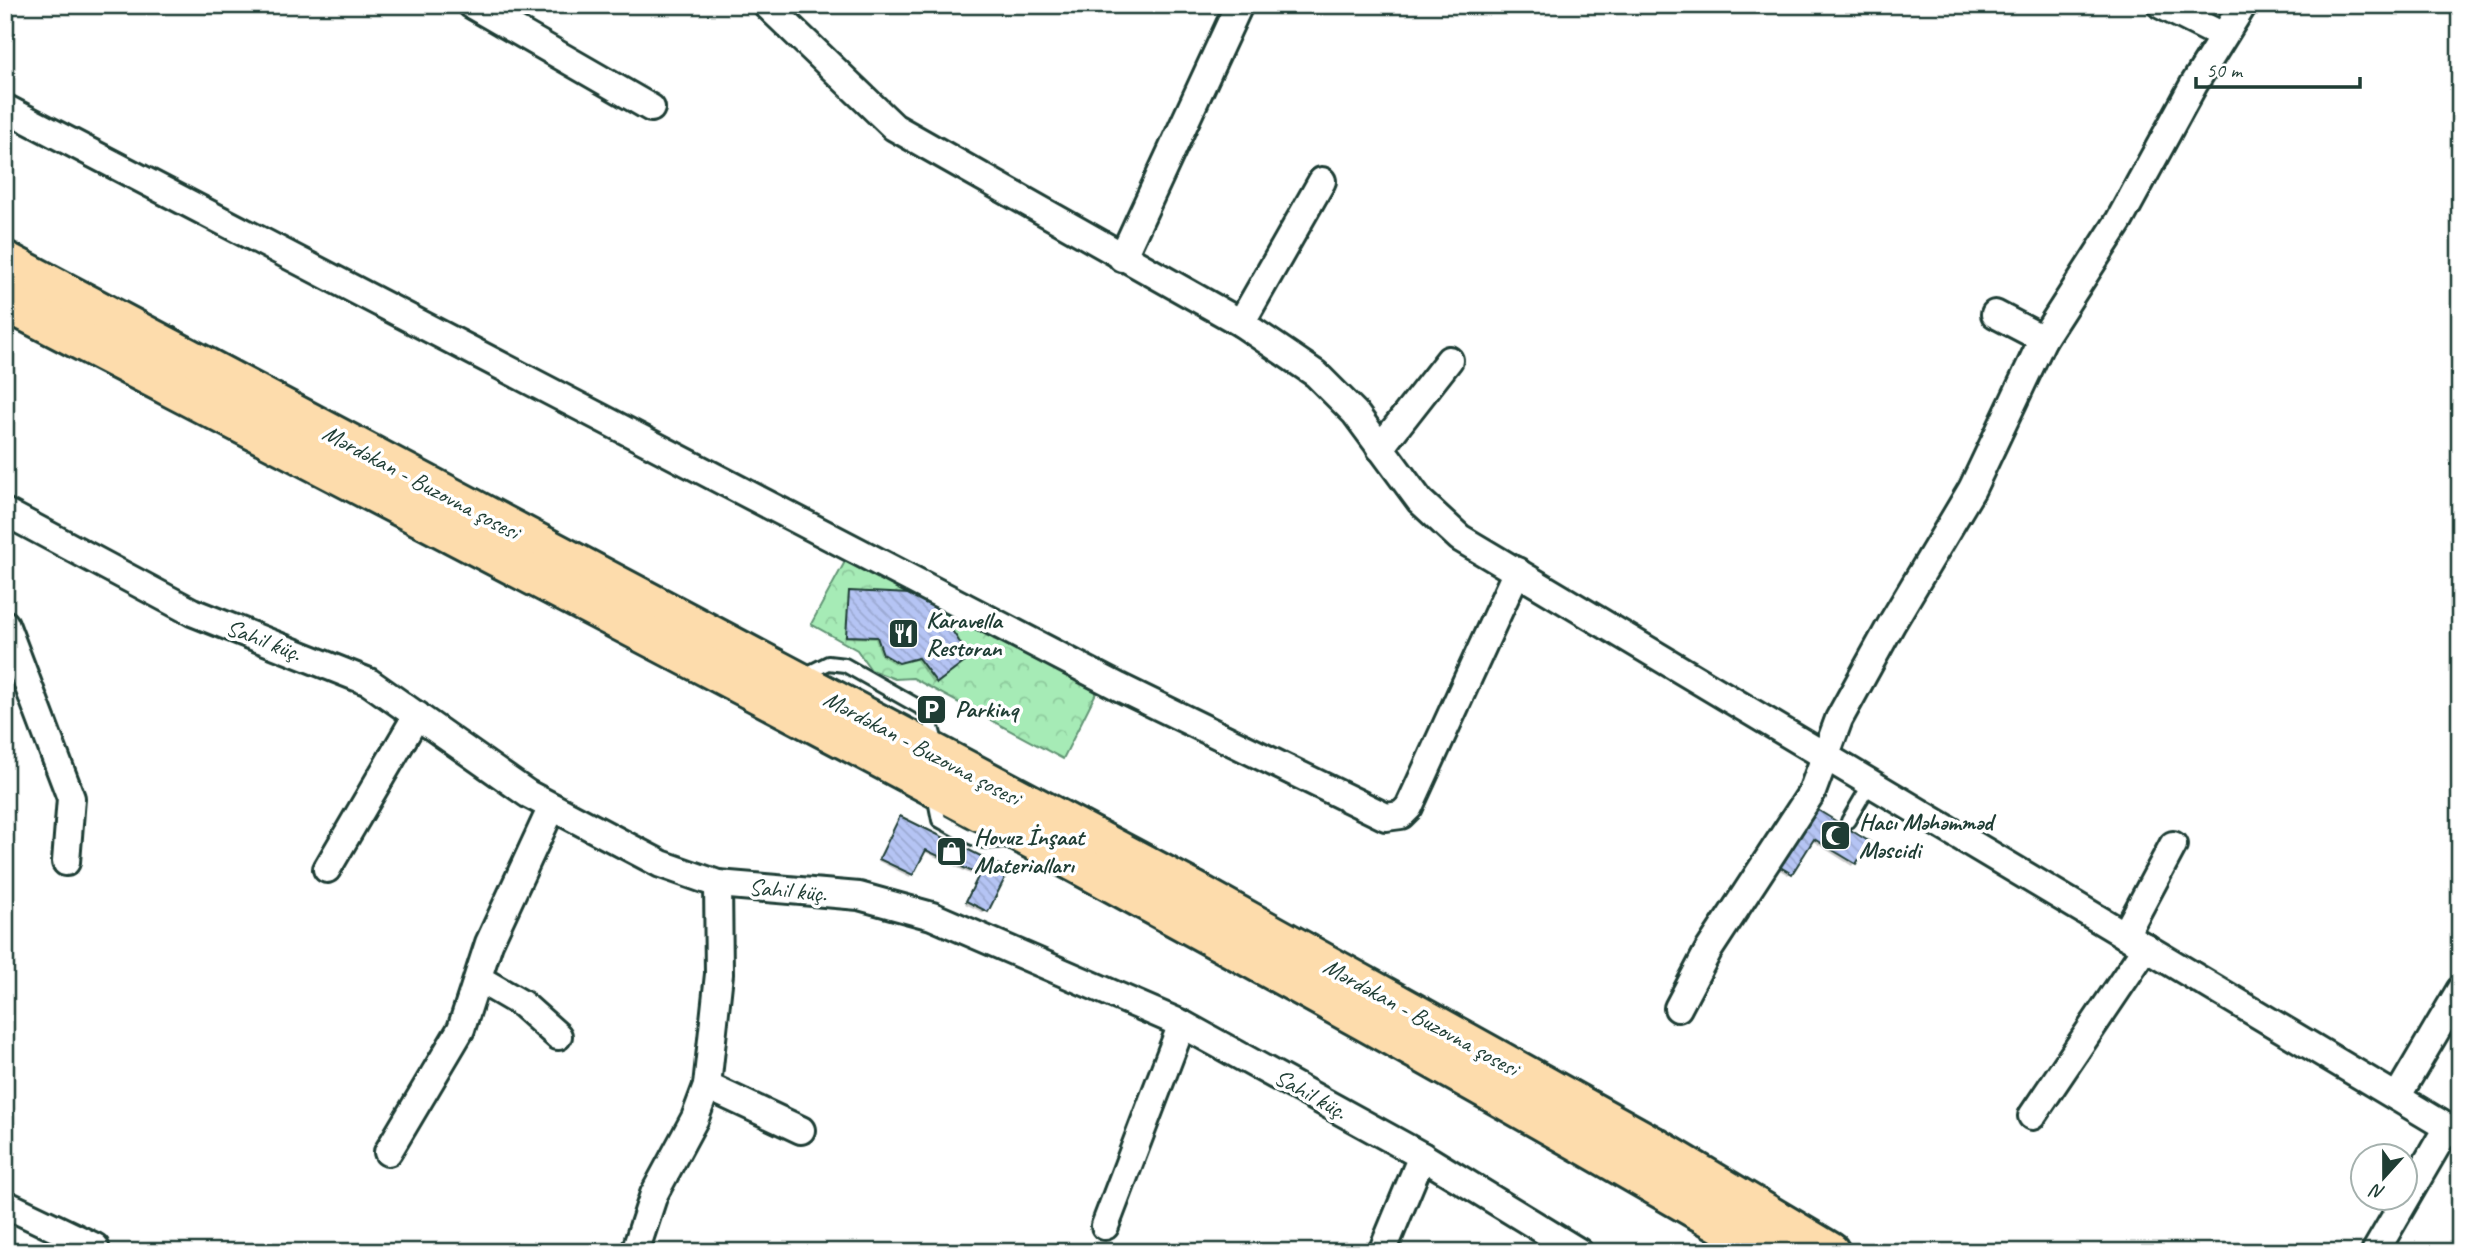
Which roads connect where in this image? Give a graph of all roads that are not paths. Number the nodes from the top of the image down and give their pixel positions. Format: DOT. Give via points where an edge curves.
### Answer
graph roads {
  1 [pos="472,5"];
  2 [pos="767,5"];
  3 [pos="1238,5"];
  4 [pos="2161,5"];
  5 [pos="2243,5"];
  6 [pos="2223,36"];
  7 [pos="5,108"];
  8 [pos="651,108"];
  9 [pos="1322,181"];
  10 [pos="1122,258"];
  11 [pos="5,261"];
  12 [pos="5,302"];
  13 [pos="1995,314"];
  14 [pos="1241,323"];
  15 [pos="2043,338"];
  16 [pos="1449,360"];
  17 [pos="1380,448"];
  18 [pos="5,512"];
  19 [pos="1517,571"];
  20 [pos="5,624"];
  21 [pos="417,715"];
  22 [pos="1826,756"];
  23 [pos="937,772"];
  24 [pos="1871,782"];
  25 [pos="552,807"];
  26 [pos="1848,821"];
  27 [pos="2173,845"];
  28 [pos="66,862"];
  29 [pos="327,869"];
  30 [pos="718,884"];
  31 [pos="2135,941"];
  32 [pos="479,979"];
  33 [pos="2460,990"];
  34 [pos="1678,1007"];
  35 [pos="1182,1024"];
  36 [pos="558,1036"];
  37 [pos="708,1086"];
  38 [pos="2397,1097"];
  39 [pos="2032,1116"];
  40 [pos="801,1130"];
  41 [pos="2454,1132"];
  42 [pos="388,1152"];
  43 [pos="1422,1156"];
  44 [pos="5,1204"];
  45 [pos="1105,1226"];
  46 [pos="95,1247"];
  47 [pos="635,1252"];
  48 [pos="1382,1252"];
  49 [pos="1579,1252"];
  50 [pos="1770,1252"];
  51 [pos="1830,1252"];
  52 [pos="2375,1252"];
  1 -- 8 [label="street"];
  2 -- 10 [label="street" via="894,127"];
  3 -- 10 [label="street"];
  4 -- 6 [label="street"];
  5 -- 6 [label="street"];
  6 -- 15 [label="street" via="2119,221"];
  7 -- 19 [label="street" via="1107,681 1386,817 1401,815 1409,807"];
  9 -- 14 [label="street"];
  10 -- 14 [label="street"];
  11 -- 23 [label="main road, Mərdəkan - Buzovna şosesi" via="794,680"];
  12 -- 23 [label="main road, Mərdəkan - Buzovna şosesi"];
  13 -- 15 [label="street"];
  14 -- 17 [label="street" via="1334,389"];
  15 -- 22 [label="street" via="1972,489 1846,706"];
  16 -- 17 [label="street"];
  17 -- 19 [label="street" via="1441,523"];
  18 -- 21 [label="street, Sahil küç." via="192,612 369,682"];
  19 -- 22 [label="street"];
  20 -- 28 [label="street" via="71,798"];
  21 -- 25 [label="street, Sahil küç." via="499,776"];
  21 -- 29 [label="street"];
  22 -- 24 [label="street"];
  22 -- 34 [label="street" via="1812,792 1708,951"];
  23 -- 50 [label="main road, Mərdəkan - Buzovna şosesi" via="1023,835 1426,1053"];
  23 -- 51 [label="main road, Mərdəkan - Buzovna şosesi" via="1194,891 1651,1145"];
  24 -- 26 [label="lane"];
  24 -- 31 [label="street"];
  25 -- 30 [label="street, Sahil küç." via="661,864"];
  25 -- 32 [label="street" via="489,943"];
  27 -- 31 [label="street"];
  30 -- 35 [label="street, Sahil küç." via="859,896 903,906"];
  30 -- 37 [label="street" via="719,974"];
  31 -- 38 [label="street"];
  31 -- 39 [label="street"];
  32 -- 36 [label="street" via="522,1004"];
  32 -- 42 [label="street" via="461,1030"];
  33 -- 38 [label="street"];
  35 -- 43 [label="street, Sahil küç."];
  35 -- 45 [label="street"];
  37 -- 40 [label="street"];
  37 -- 47 [label="street" via="654,1194"];
  38 -- 41 [label="street"];
  41 -- 52 [label="street"];
  43 -- 48 [label="street"];
  43 -- 49 [label="street, Sahil küç."];
  44 -- 46 [label="street"];
}
